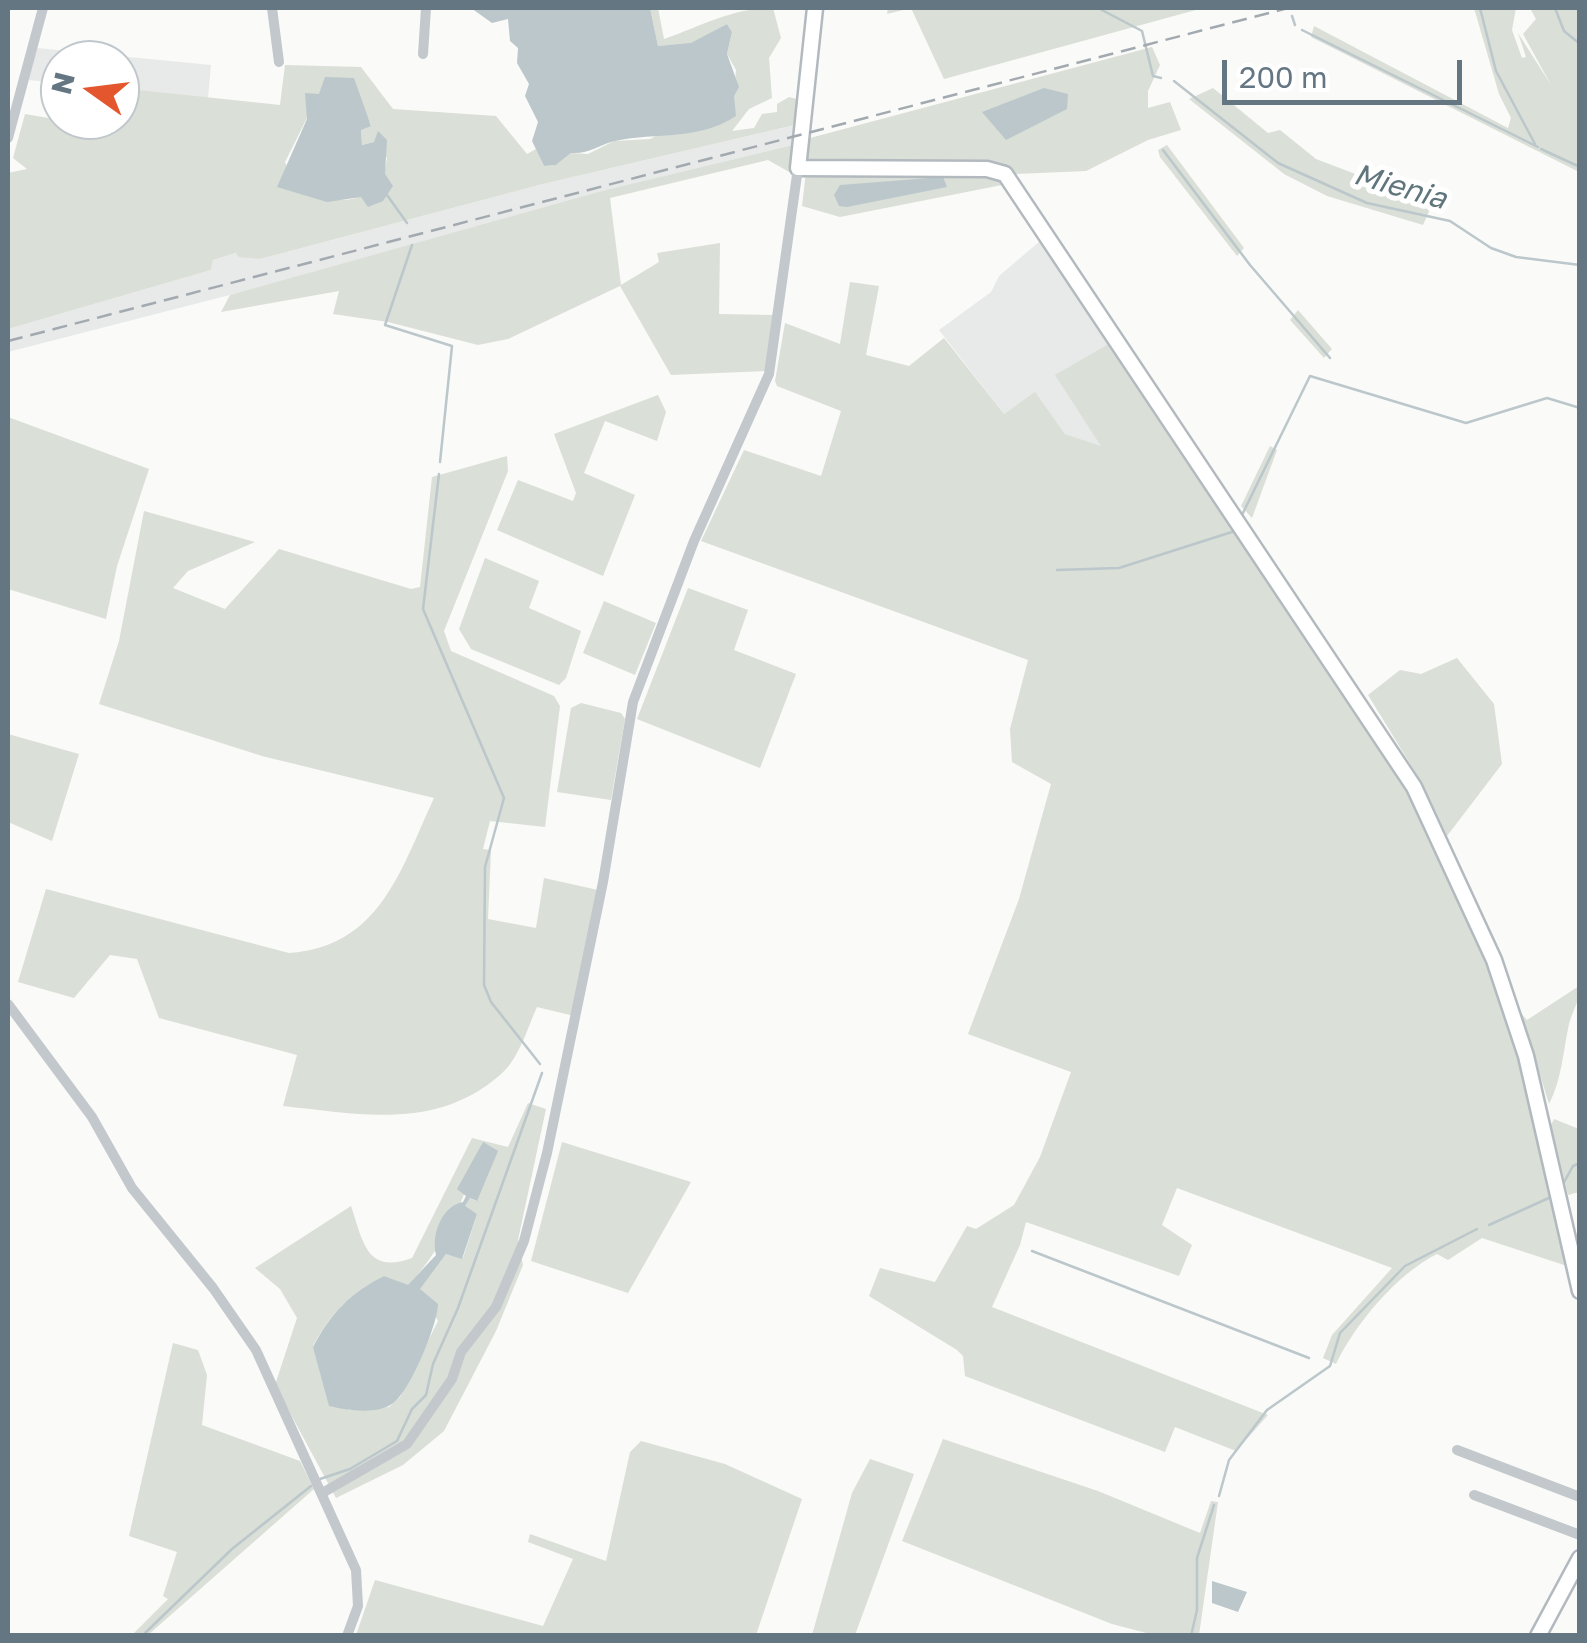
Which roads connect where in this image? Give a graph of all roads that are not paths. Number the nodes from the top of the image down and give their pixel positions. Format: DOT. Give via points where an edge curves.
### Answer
graph roads {
  1 [pos="43,8"];
  2 [pos="272,8"];
  3 [pos="426,8"];
  4 [pos="815,8"];
  5 [pos="423,54"];
  6 [pos="279,62"];
  7 [pos="8,138"];
  8 [pos="798,168"];
  9 [pos="8,1004"];
  10 [pos="1580,1291"];
  11 [pos="1457,1450"];
  12 [pos="324,1492"];
  13 [pos="1474,1494"];
  14 [pos="1580,1497"];
  15 [pos="1580,1535"];
  16 [pos="1580,1558"];
  17 [pos="346,1636"];
  18 [pos="1538,1636"];
  1 -- 7 [label="street"];
  2 -- 6 [label="street"];
  3 -- 5 [label="street"];
  4 -- 8 [label="street"];
  8 -- 10 [label="street" via="987,168 1005,174 1414,787 1453,864 1526,1056"];
  8 -- 12 [label="street" via="769,374 694,541 633,702 596,917 524,1240 496,1307 407,1444"];
  9 -- 12 [label="street" via="92,1117 132,1188 256,1350"];
  11 -- 14 [label="street"];
  12 -- 17 [label="street" via="360,1589"];
  13 -- 15 [label="street"];
  16 -- 18 [label="street"];
}
